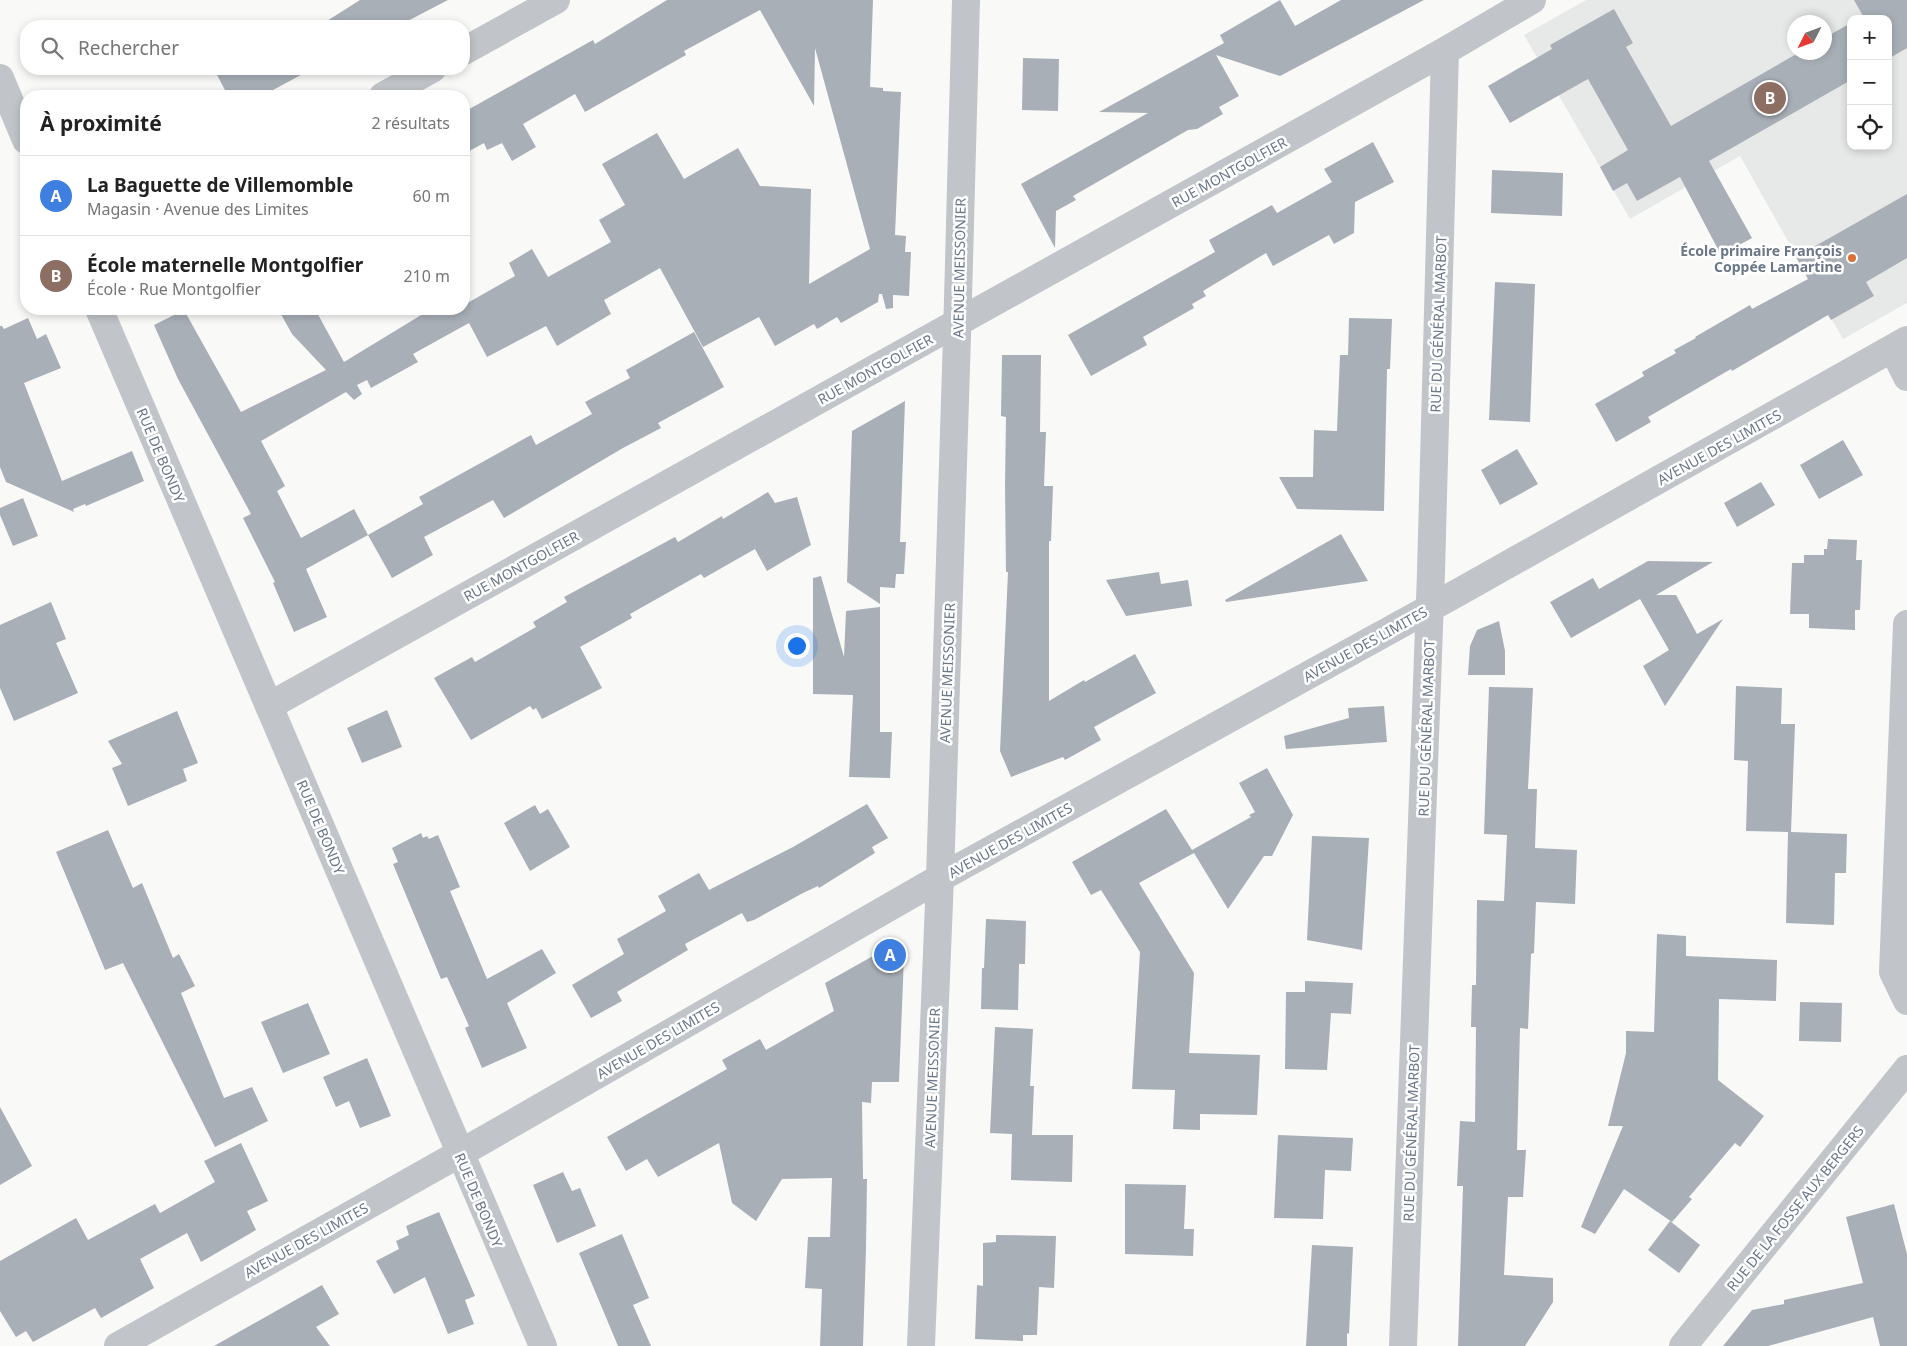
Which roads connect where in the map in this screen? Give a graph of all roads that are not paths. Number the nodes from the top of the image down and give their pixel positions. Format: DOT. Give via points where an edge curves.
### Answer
graph roads {
  1 [pos="556,0"];
  2 [pos="966,0"];
  3 [pos="1532,0"];
  4 [pos="470,48"];
  5 [pos="1445,51"];
  6 [pos="421,75"];
  7 [pos="0,78"];
  8 [pos="394,90"];
  9 [pos="20,126"];
  10 [pos="102,315"];
  11 [pos="958,323"];
  12 [pos="1900,344"];
  13 [pos="1907,376"];
  14 [pos="1430,608"];
  15 [pos="1907,624"];
  16 [pos="269,706"];
  17 [pos="940,878"];
  18 [pos="1907,1000"];
  19 [pos="1907,1069"];
  20 [pos="459,1154"];
  21 [pos="118,1346"];
  22 [pos="542,1346"];
  23 [pos="921,1346"];
  24 [pos="1403,1346"];
  25 [pos="1683,1346"];
  1 -- 4 [label="street"];
  2 -- 11 [label="street, AVENUE MEISSONIER"];
  3 -- 5 [label="street, RUE MONTGOLFIER"];
  5 -- 11 [label="street, RUE MONTGOLFIER"];
  5 -- 14 [label="street, RUE DU GÉNÉRAL MARBOT"];
  6 -- 8 [label="street"];
  7 -- 9 [label="street"];
  10 -- 16 [label="street, RUE DE BONDY"];
  11 -- 16 [label="street, RUE MONTGOLFIER"];
  11 -- 17 [label="street, AVENUE MEISSONIER"];
  12 -- 13 [label="street"];
  12 -- 14 [label="street, AVENUE DES LIMITES"];
  14 -- 17 [label="street, AVENUE DES LIMITES"];
  14 -- 24 [label="street, RUE DU GÉNÉRAL MARBOT"];
  15 -- 18 [label="street" via="1893,972"];
  16 -- 20 [label="street, RUE DE BONDY"];
  17 -- 20 [label="street, AVENUE DES LIMITES"];
  17 -- 23 [label="street, AVENUE MEISSONIER"];
  19 -- 25 [label="street, RUE DE LA FOSSE AUX BERGERS"];
  20 -- 21 [label="street, AVENUE DES LIMITES"];
  20 -- 22 [label="street, RUE DE BONDY"];
}
